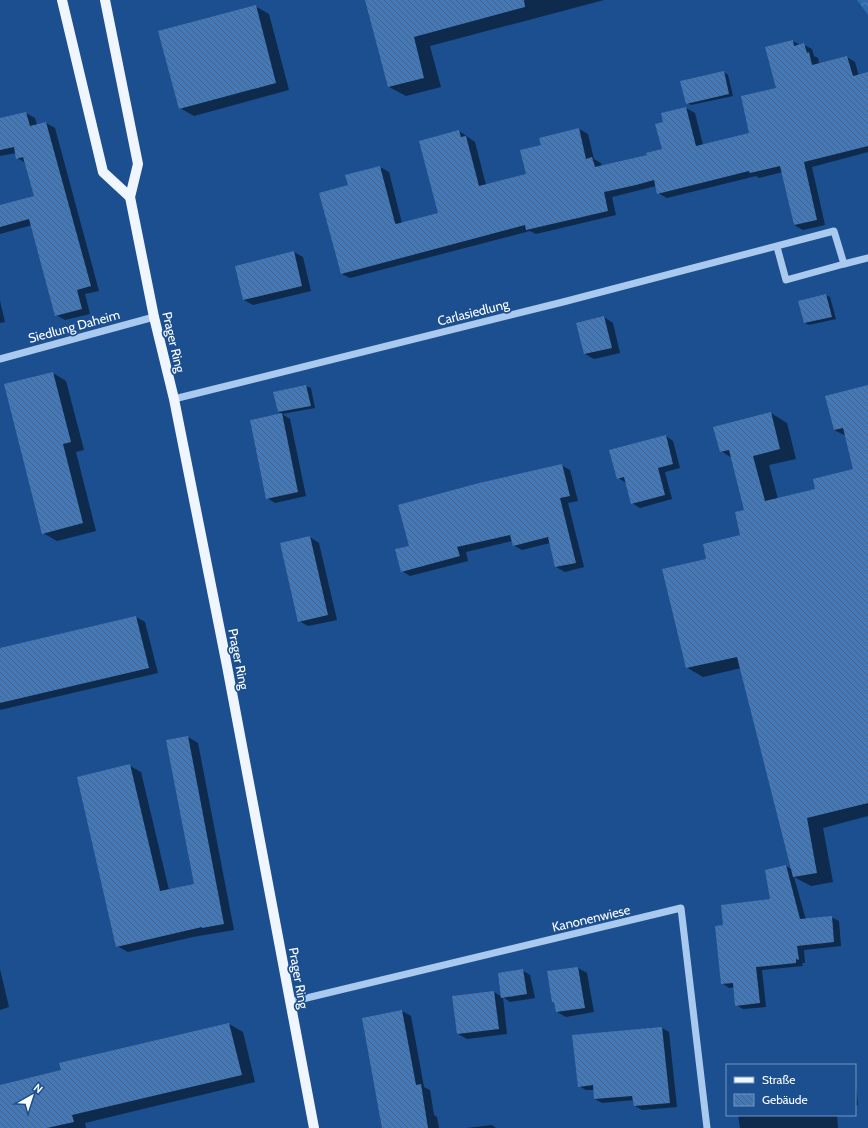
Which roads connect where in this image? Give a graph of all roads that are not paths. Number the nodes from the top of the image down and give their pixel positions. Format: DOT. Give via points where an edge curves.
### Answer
graph roads {
  1 [pos="62,0"];
  2 [pos="105,0"];
  3 [pos="130,197"];
  4 [pos="777,246"];
  5 [pos="868,258"];
  6 [pos="844,264"];
  7 [pos="154,317"];
  8 [pos="0,359"];
  9 [pos="174,400"];
  10 [pos="290,1002"];
  11 [pos="314,1128"];
  12 [pos="707,1128"];
  1 -- 3 [label="main road" via="103,172"];
  2 -- 3 [label="main road, Prager Ring" via="138,164"];
  3 -- 7 [label="main road, Prager Ring"];
  4 -- 6 [label="street, Carlasiedlung" via="834,231"];
  4 -- 6 [label="street" via="786,280"];
  4 -- 9 [label="street, Carlasiedlung"];
  5 -- 6 [label="street"];
  7 -- 8 [label="street, Siedlung Daheim"];
  7 -- 9 [label="main road, Prager Ring"];
  9 -- 10 [label="main road, Prager Ring"];
  10 -- 11 [label="main road, Prager Ring"];
  10 -- 12 [label="street, Kanonenwiese" via="681,908"];
}
